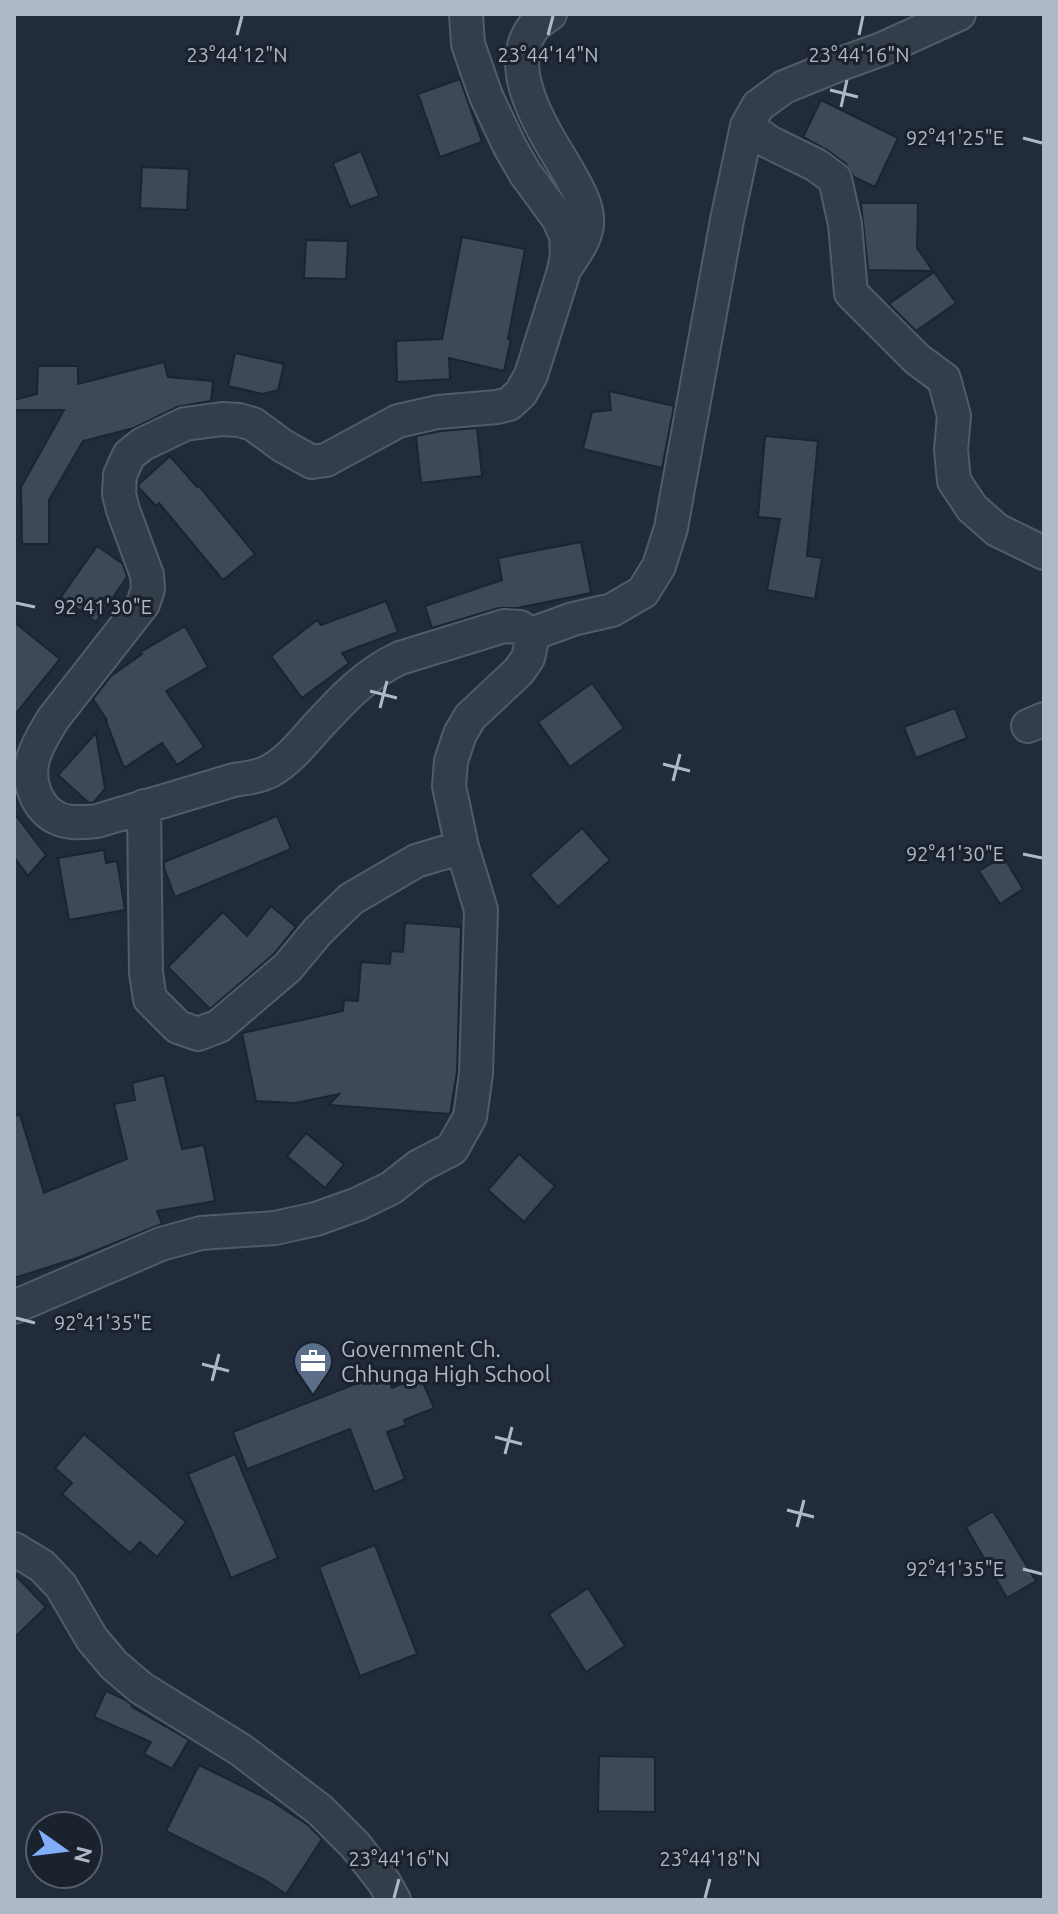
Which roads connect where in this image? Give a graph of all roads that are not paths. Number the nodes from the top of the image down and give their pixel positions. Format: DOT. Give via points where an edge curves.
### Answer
graph roads {
  1 [pos="466,14"];
  2 [pos="550,14"];
  3 [pos="959,14"];
  4 [pos="747,126"];
  5 [pos="563,274"];
  6 [pos="1044,553"];
  7 [pos="529,635"];
  8 [pos="144,806"];
  9 [pos="462,847"];
  10 [pos="14,1307"];
  11 [pos="14,1549"];
  12 [pos="394,1900"];
  1 -- 5 [label="street" via="468,44 486,96 510,147 566,236"];
  2 -- 5 [label="street" via="529,35 522,62 537,117 585,207 583,240"];
  3 -- 4 [label="street" via="784,87 758,106"];
  4 -- 6 [label="street" via="835,179 851,293 944,379 954,416 954,481 972,508 997,530"];
  4 -- 7 [label="street" via="671,528 659,566 643,592 612,610"];
  5 -- 8 [label="street" via="531,375 509,404 398,421 326,460 312,462 253,424 222,419 185,424 129,455 119,494 148,589 143,604 53,719 30,774 33,791 58,819 97,821"];
  7 -- 8 [label="street" via="520,627 504,626 400,658 368,676 267,773"];
  7 -- 9 [label="street" via="528,658 470,717 451,761 449,786"];
  8 -- 9 [label="street" via="150,999 178,1027 198,1034 219,1026 288,967 351,899 416,861"];
  9 -- 10 [label="street" via="481,910 476,1074 470,1117 452,1149 358,1204 275,1228 201,1233 161,1244"];
  11 -- 12 [label="street" via="61,1586 114,1665 320,1810 355,1845"];
}
